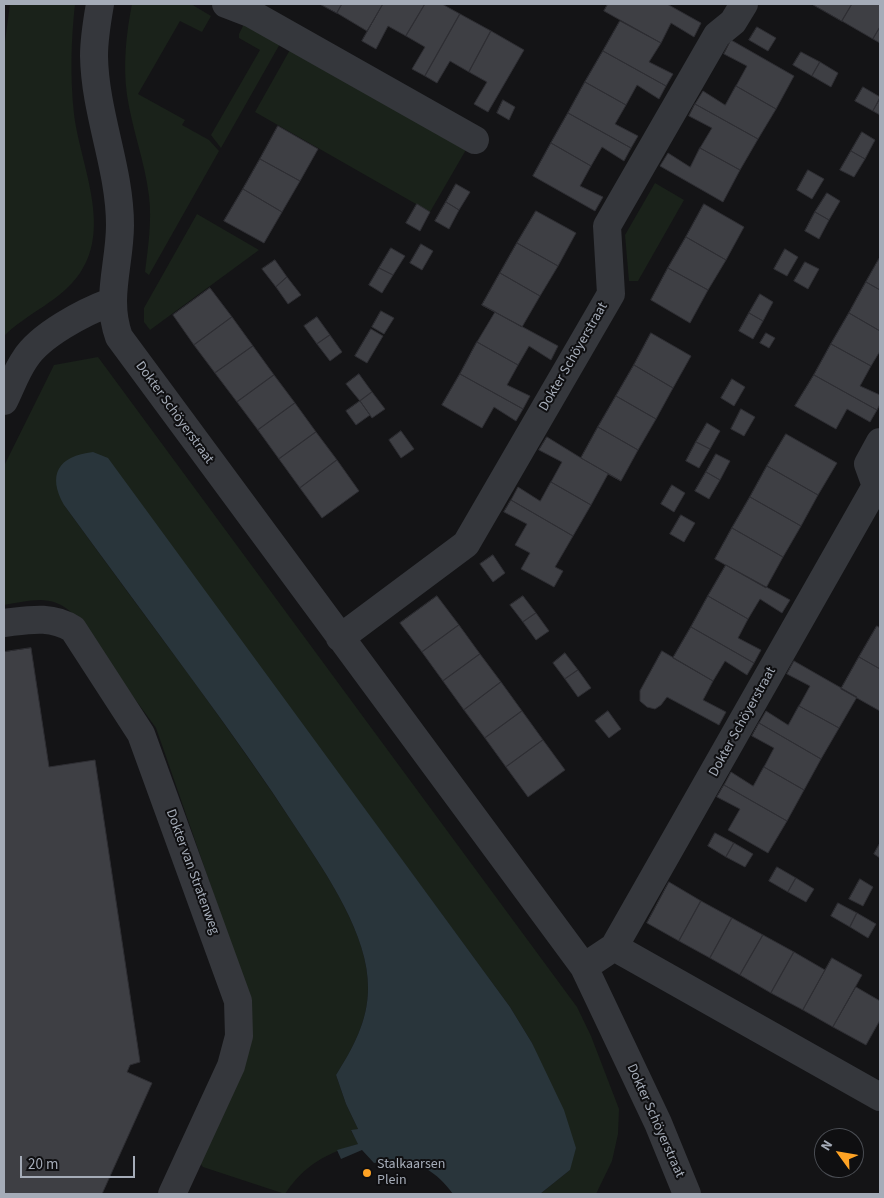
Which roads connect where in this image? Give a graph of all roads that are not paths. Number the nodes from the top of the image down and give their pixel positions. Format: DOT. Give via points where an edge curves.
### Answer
graph roads {
  1 [pos="100,4"];
  2 [pos="226,4"];
  3 [pos="744,4"];
  4 [pos="475,140"];
  5 [pos="111,302"];
  6 [pos="4,400"];
  7 [pos="880,442"];
  8 [pos="4,622"];
  9 [pos="340,638"];
  10 [pos="614,947"];
  11 [pos="584,967"];
  12 [pos="880,1097"];
  13 [pos="172,1194"];
  14 [pos="687,1194"];
  1 -- 5 [label="street, Dokter Schöyerstraat" via="94,58 102,117 119,196 120,227"];
  2 -- 4 [label="street" via="260,18"];
  3 -- 9 [label="street, Dokter Schöyerstraat" via="733,22 716,35 607,226 611,294 466,544"];
  5 -- 6 [label="street" via="93,309 37,344 25,359"];
  5 -- 9 [label="street, Dokter Schöyerstraat" via="119,337"];
  7 -- 10 [label="street, Dokter Schöyerstraat" via="868,464 876,486"];
  8 -- 13 [label="street, Dokter van Stratenweg" via="49,619 73,629 142,734 238,1001 239,1036 231,1066"];
  9 -- 11 [label="street, Dokter Schöyerstraat"];
  10 -- 11 [label="street, Dokter Schöyerstraat"];
  10 -- 12 [label="street"];
  11 -- 14 [label="street, Dokter Schöyerstraat" via="658,1124"];
}
